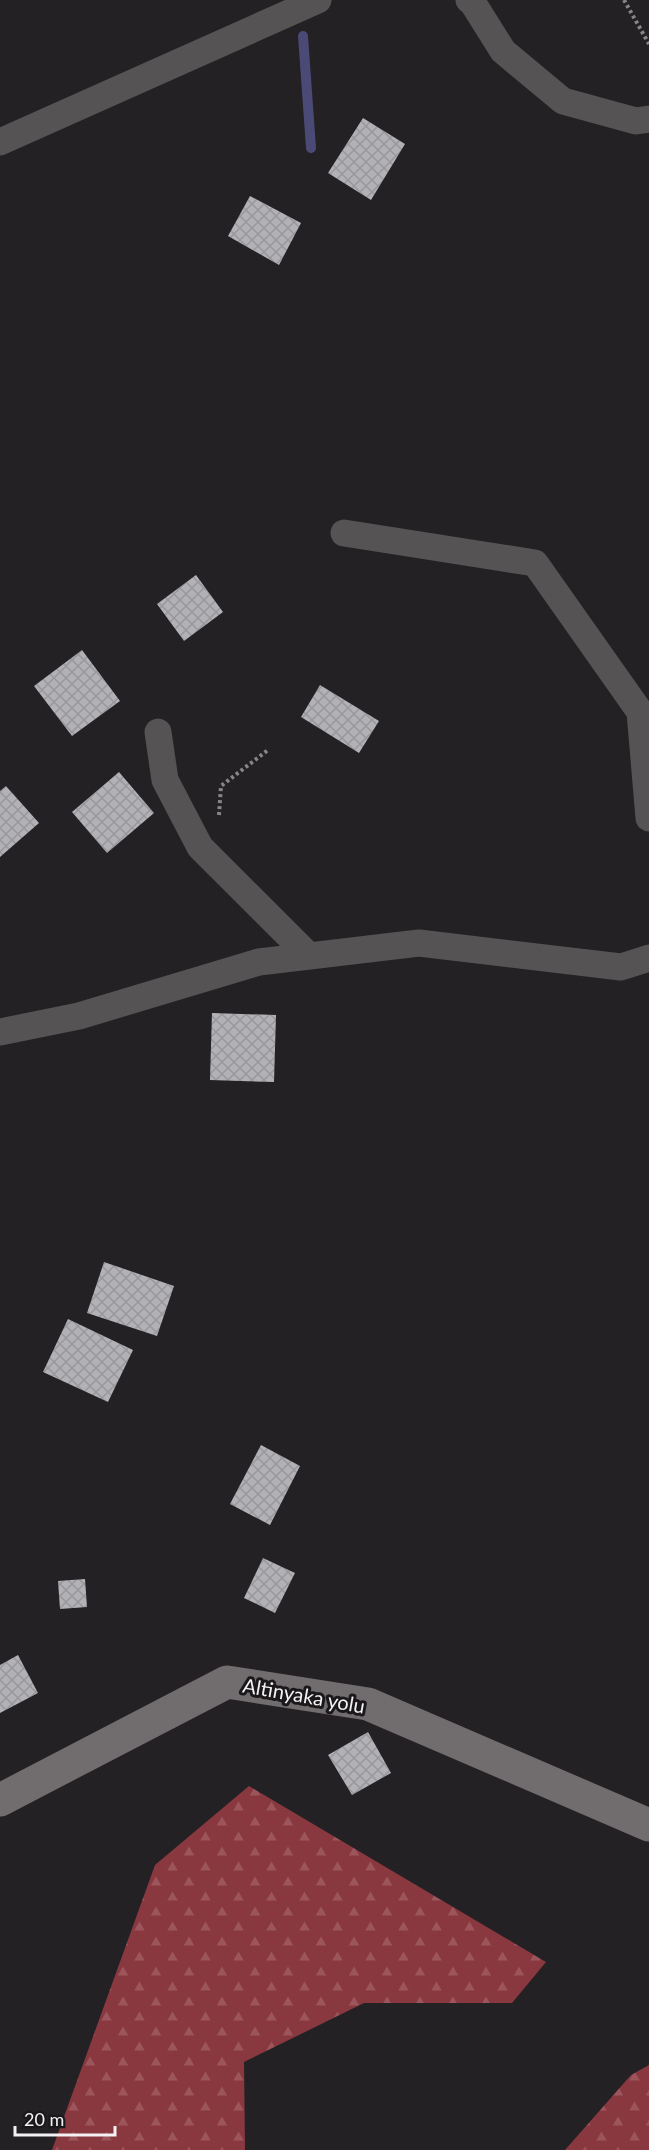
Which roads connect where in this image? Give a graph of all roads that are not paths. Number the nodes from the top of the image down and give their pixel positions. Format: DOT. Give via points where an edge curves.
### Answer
graph roads {
  1 [pos="318,0"];
  2 [pos="469,0"];
  3 [pos="649,119"];
  4 [pos="0,142"];
  5 [pos="344,533"];
  6 [pos="158,732"];
  7 [pos="649,818"];
  8 [pos="309,956"];
  9 [pos="649,958"];
  10 [pos="0,1032"];
  11 [pos="0,1800"];
  12 [pos="649,1825"];
  1 -- 4 [label="street"];
  2 -- 3 [label="street" via="503,51 563,101 636,122"];
  5 -- 7 [label="street" via="535,563 640,712"];
  6 -- 8 [label="street" via="165,780 200,847"];
  8 -- 9 [label="street" via="419,944 621,967"];
  8 -- 10 [label="street" via="259,962 79,1016"];
  11 -- 12 [label="main road, Altinyaka yolu" via="226,1682 368,1704"];
}
